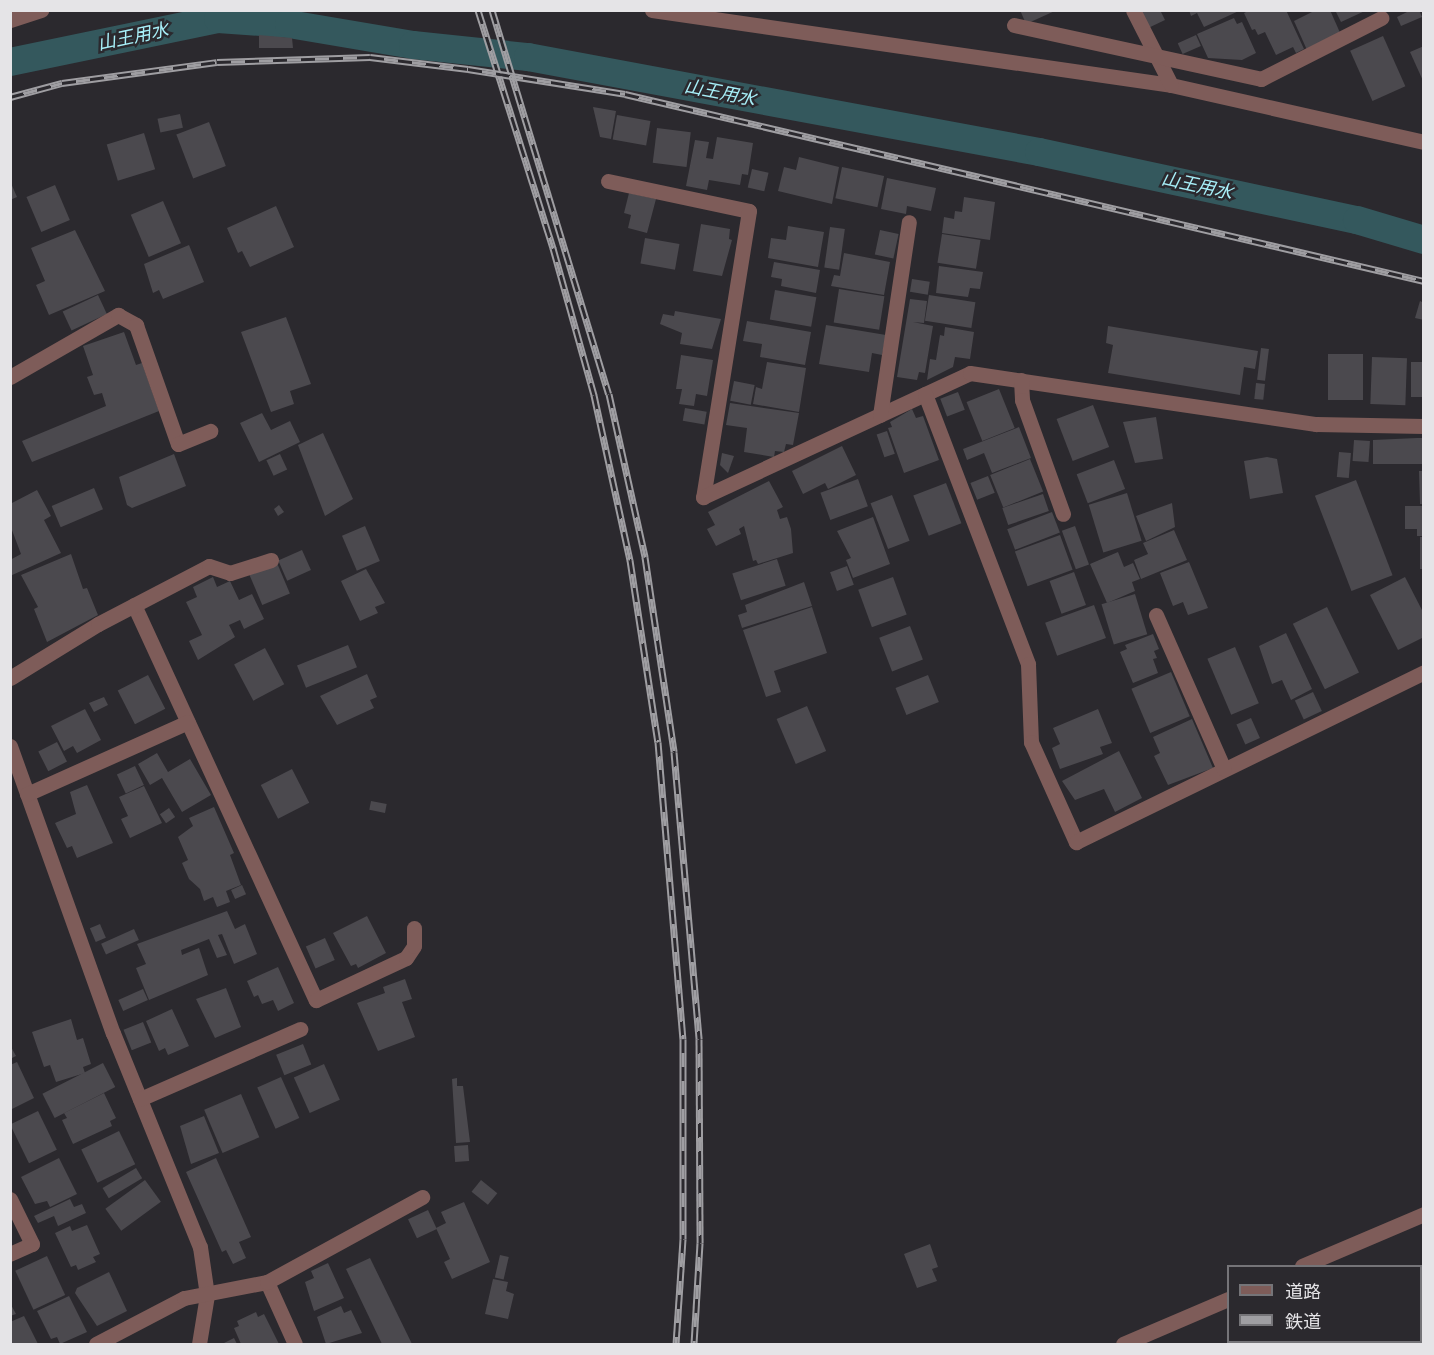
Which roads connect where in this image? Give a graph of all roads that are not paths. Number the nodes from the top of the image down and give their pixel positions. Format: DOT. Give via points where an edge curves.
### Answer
graph roads {
  1 [pos="40,10"];
  2 [pos="652,10"];
  3 [pos="1133,10"];
  4 [pos="1382,18"];
  5 [pos="10,20"];
  6 [pos="1014,25"];
  7 [pos="1155,52"];
  8 [pos="1171,85"];
  9 [pos="1424,142"];
  10 [pos="608,181"];
  11 [pos="909,222"];
  12 [pos="10,377"];
  13 [pos="1021,380"];
  14 [pos="925,394"];
  15 [pos="880,415"];
  16 [pos="1424,426"];
  17 [pos="210,431"];
  18 [pos="1063,514"];
  19 [pos="271,560"];
  20 [pos="134,605"];
  21 [pos="1156,615"];
  22 [pos="1424,672"];
  23 [pos="10,678"];
  24 [pos="188,722"];
  25 [pos="10,746"];
  26 [pos="1224,769"];
  27 [pos="27,794"];
  28 [pos="414,928"];
  29 [pos="300,1029"];
  30 [pos="140,1099"];
  31 [pos="422,1197"];
  32 [pos="10,1199"];
  33 [pos="1424,1214"];
  34 [pos="10,1254"];
  35 [pos="1304,1265"];
  36 [pos="267,1282"];
  37 [pos="207,1295"];
  38 [pos="1227,1299"];
  39 [pos="96,1344"];
  40 [pos="199,1344"];
  41 [pos="295,1344"];
  42 [pos="1123,1344"];
  1 -- 5 [label="street"];
  2 -- 8 [label="street"];
  3 -- 7 [label="street"];
  4 -- 7 [label="street" via="1261,79"];
  6 -- 7 [label="street"];
  7 -- 8 [label="street"];
  8 -- 9 [label="street"];
  10 -- 15 [label="street" via="749,211 703,497"];
  11 -- 15 [label="street"];
  12 -- 17 [label="street" via="118,315 136,325 178,444"];
  13 -- 14 [label="street" via="970,373"];
  13 -- 16 [label="street" via="1316,424"];
  13 -- 18 [label="street" via="1022,399"];
  14 -- 15 [label="street"];
  14 -- 26 [label="street" via="1028,664 1031,742 1076,842"];
  19 -- 20 [label="street" via="230,573 209,566"];
  20 -- 23 [label="street"];
  20 -- 24 [label="street"];
  21 -- 26 [label="street"];
  22 -- 26 [label="street"];
  24 -- 27 [label="street"];
  24 -- 28 [label="street" via="316,1000 406,958 414,946"];
  25 -- 27 [label="street"];
  27 -- 30 [label="street"];
  29 -- 30 [label="street"];
  30 -- 37 [label="street" via="200,1247"];
  31 -- 36 [label="street"];
  32 -- 34 [label="street" via="32,1244"];
  33 -- 35 [label="street"];
  36 -- 37 [label="street"];
  36 -- 41 [label="street"];
  37 -- 39 [label="street" via="184,1298"];
  37 -- 40 [label="street"];
  38 -- 42 [label="street"];
}
